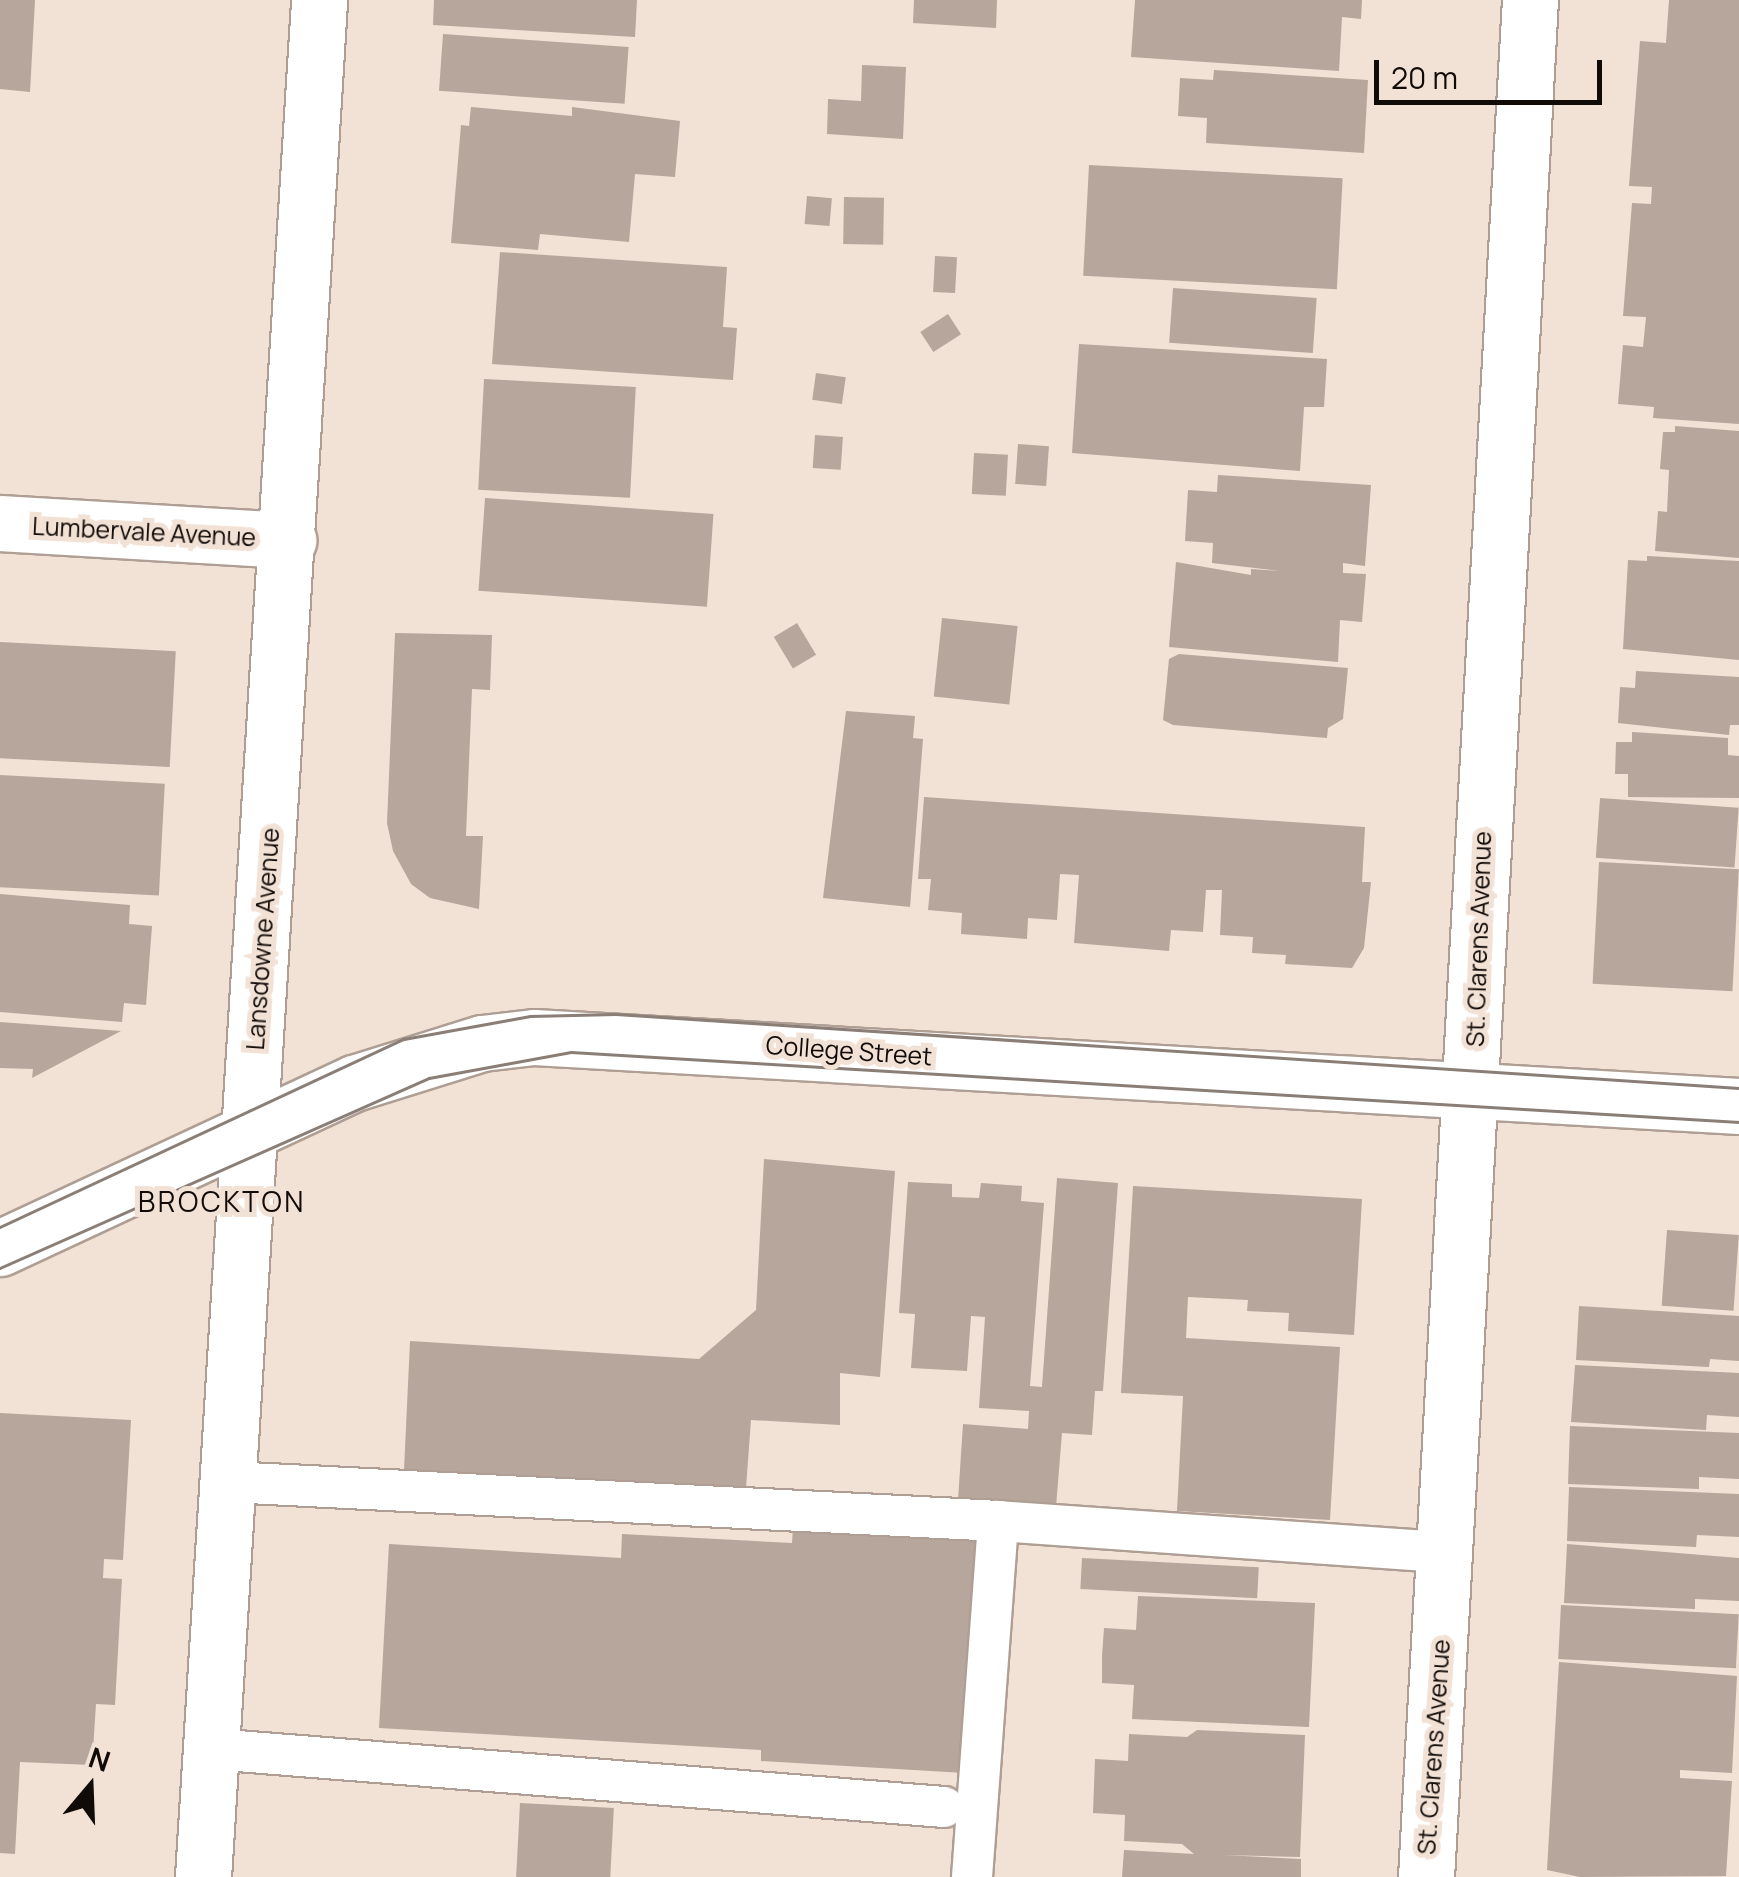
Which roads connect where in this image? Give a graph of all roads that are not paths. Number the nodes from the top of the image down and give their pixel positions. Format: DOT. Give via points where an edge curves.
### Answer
graph roads {
  1 [pos="319,0"];
  2 [pos="1530,0"];
  3 [pos="0,523"];
  4 [pos="288,540"];
  5 [pos="1473,1090"];
  6 [pos="1739,1106"];
  7 [pos="250,1131"];
  8 [pos="0,1248"];
  9 [pos="229,1482"];
  10 [pos="998,1521"];
  11 [pos="1446,1552"];
  12 [pos="212,1749"];
  13 [pos="944,1807"];
  14 [pos="203,1877"];
  15 [pos="972,1877"];
  16 [pos="1426,1877"];
  1 -- 4 [label="street, Lansdowne Avenue"];
  2 -- 5 [label="street, St. Clarens Avenue" via="1490,653"];
  3 -- 4 [label="street, Lumbervale Avenue"];
  4 -- 7 [label="street, Lansdowne Avenue"];
  5 -- 6 [label="street, College Street"];
  5 -- 7 [label="street, College Street" via="555,1036 453,1050 354,1084"];
  5 -- 11 [label="street, St. Clarens Avenue"];
  7 -- 8 [label="street, College Street"];
  7 -- 9 [label="street, Lansdowne Avenue"];
  9 -- 10 [label="lane"];
  9 -- 12 [label="street, Lansdowne Avenue"];
  10 -- 11 [label="lane"];
  10 -- 15 [label="lane"];
  11 -- 16 [label="street, St. Clarens Avenue"];
  12 -- 13 [label="lane"];
  12 -- 14 [label="street, Lansdowne Avenue"];
}
